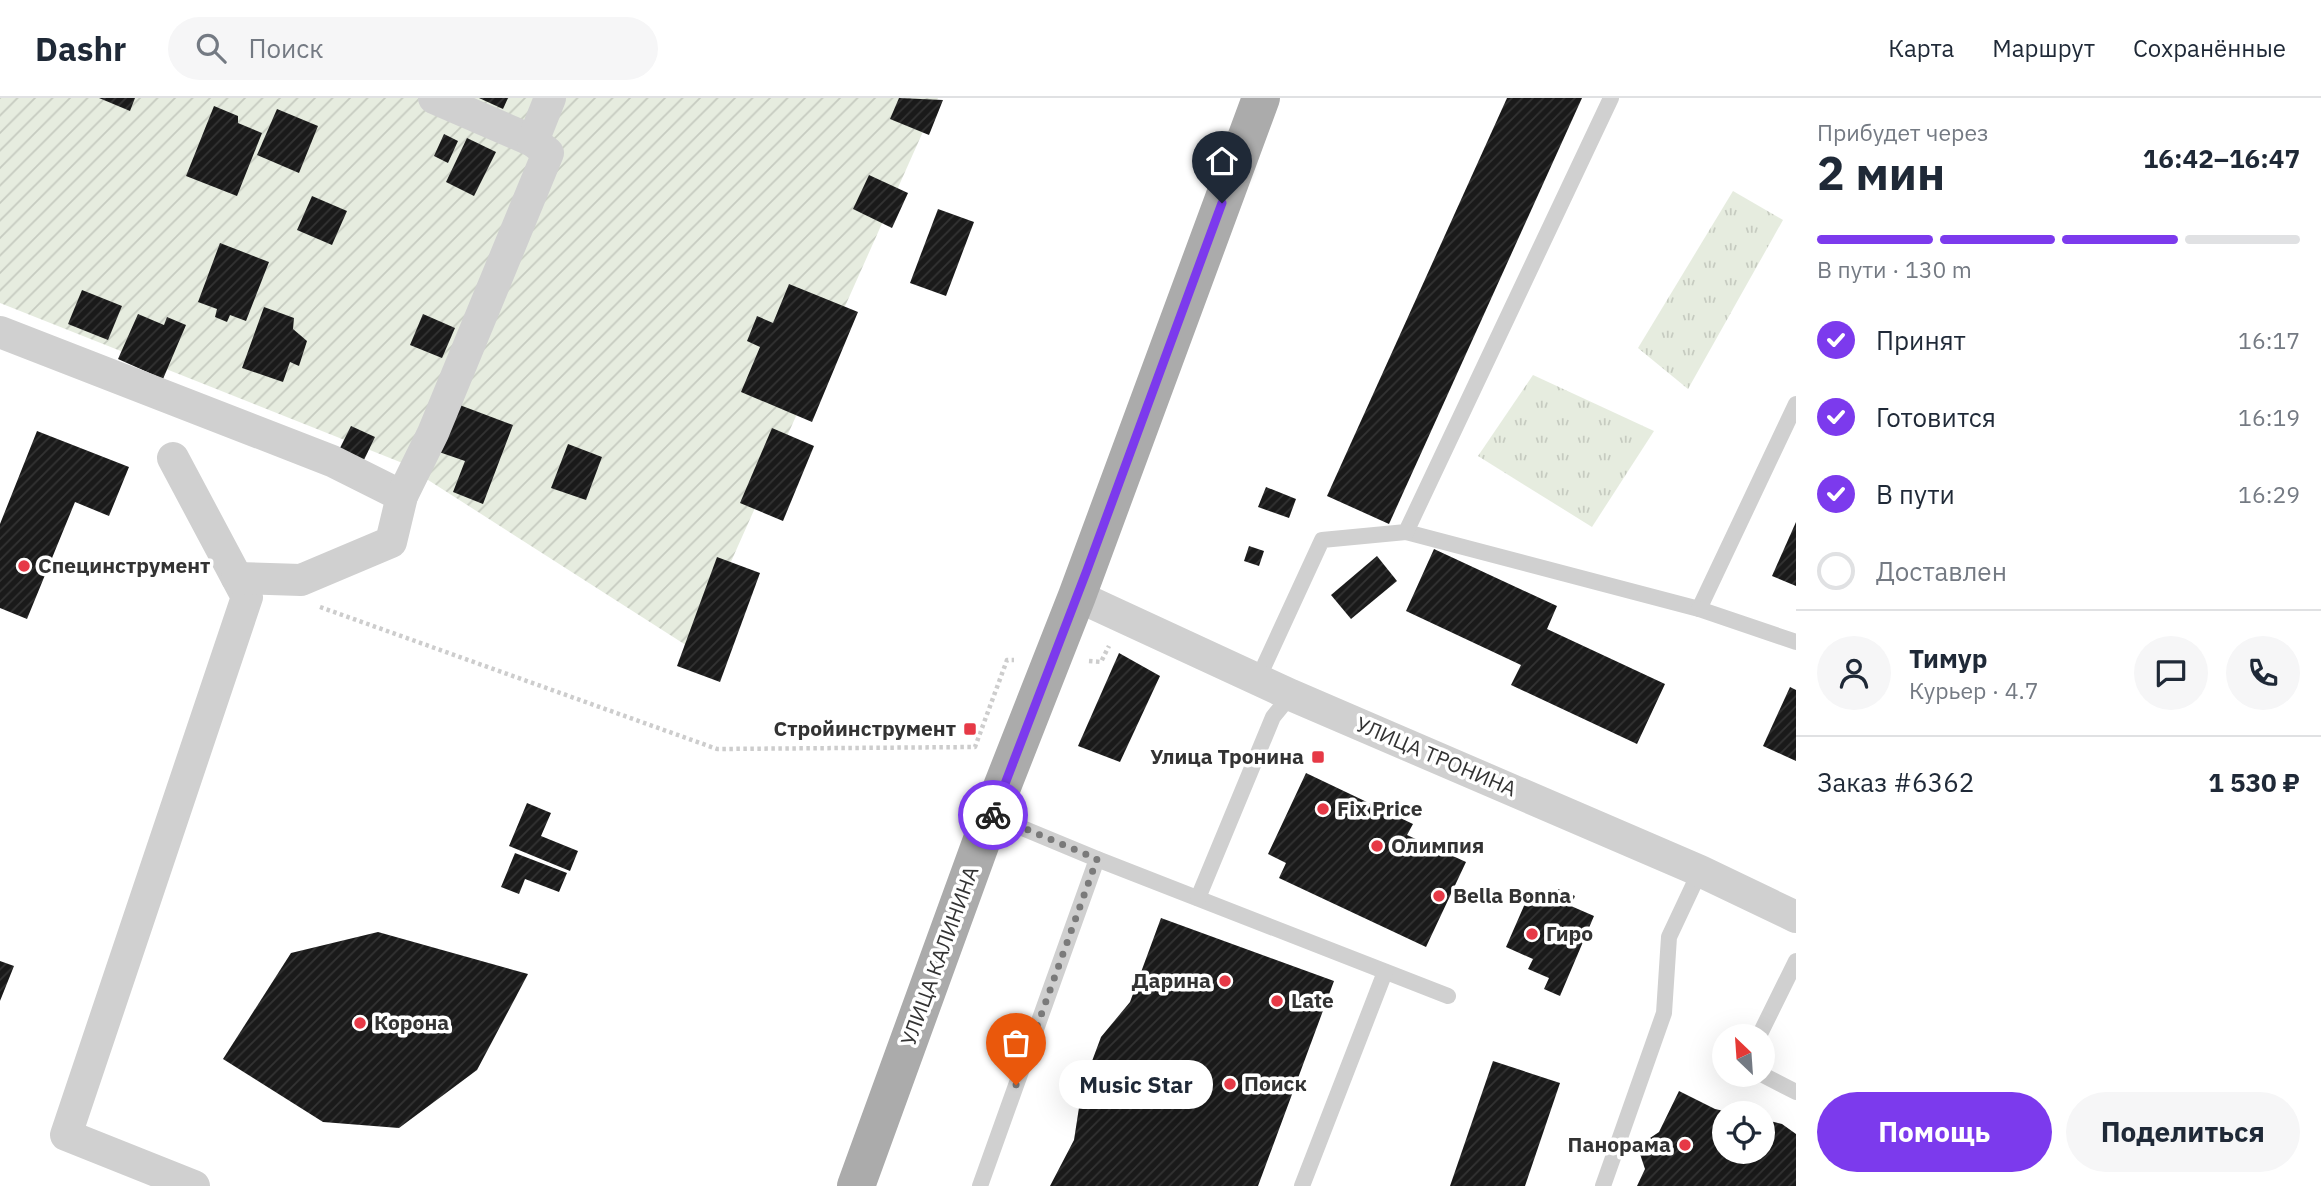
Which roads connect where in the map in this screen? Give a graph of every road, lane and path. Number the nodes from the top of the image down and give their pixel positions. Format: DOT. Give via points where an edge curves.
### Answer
graph roads {
  1 [pos="434,98"];
  2 [pos="550,98"];
  3 [pos="1261,98"];
  4 [pos="1611,98"];
  5 [pos="533,141"];
  6 [pos="0,332"];
  7 [pos="1796,404"];
  8 [pos="173,458"];
  9 [pos="402,496"];
  10 [pos="1406,532"];
  11 [pos="237,578"];
  12 [pos="1077,596"];
  13 [pos="315,606"];
  14 [pos="1699,609"];
  15 [pos="1796,642"];
  16 [pos="1122,651"];
  17 [pos="1051,660"];
  18 [pos="1258,679"];
  19 [pos="1291,695"];
  20 [pos="991,815"];
  21 [pos="1097,859"];
  22 [pos="1700,871"];
  23 [pos="1198,898"];
  24 [pos="1796,917"];
  25 [pos="1796,961"];
  26 [pos="1384,972"];
  27 [pos="1448,996"];
  28 [pos="1765,1024"];
  29 [pos="1775,1081"];
  30 [pos="1796,1092"];
  31 [pos="194,1186"];
  32 [pos="857,1186"];
  33 [pos="980,1186"];
  34 [pos="1302,1186"];
  35 [pos="1603,1186"];
  1 -- 5 [label="street"];
  2 -- 5 [label="street"];
  3 -- 12 [label="main road, УЛИЦА КАЛИНИНА"];
  4 -- 10 [label="lane"];
  5 -- 9 [label="street" via="548,153 433,433"];
  6 -- 9 [label="street" via="332,461"];
  7 -- 14 [label="lane"];
  8 -- 11 [label="street"];
  9 -- 11 [label="street" via="391,542 301,580"];
  10 -- 14 [label="lane"];
  10 -- 18 [label="lane" via="1322,540"];
  11 -- 31 [label="street" via="247,597 66,1135"];
  12 -- 17 [label="main road, УЛИЦА КАЛИНИНА"];
  12 -- 18 [label="street, УЛИЦА ТРОНИНА"];
  13 -- 17 [label="path" via="718,749 975,747 1007,660"];
  14 -- 15 [label="lane"];
  16 -- 17 [label="path" via="1109,645 1101,662"];
  17 -- 20 [label="main road, УЛИЦА КАЛИНИНА"];
  18 -- 19 [label="street, УЛИЦА ТРОНИНА"];
  19 -- 22 [label="street, УЛИЦА ТРОНИНА"];
  19 -- 23 [label="lane" via="1273,717"];
  20 -- 21 [label="lane"];
  20 -- 32 [label="main road, УЛИЦА КАЛИНИНА"];
  21 -- 23 [label="lane"];
  21 -- 33 [label="lane"];
  22 -- 24 [label="street, УЛИЦА ТРОНИНА"];
  22 -- 35 [label="lane" via="1669,937 1664,1013"];
  23 -- 26 [label="lane"];
  25 -- 28 [label="lane"];
  26 -- 27 [label="lane"];
  26 -- 34 [label="lane"];
  29 -- 30 [label="lane"];
}
